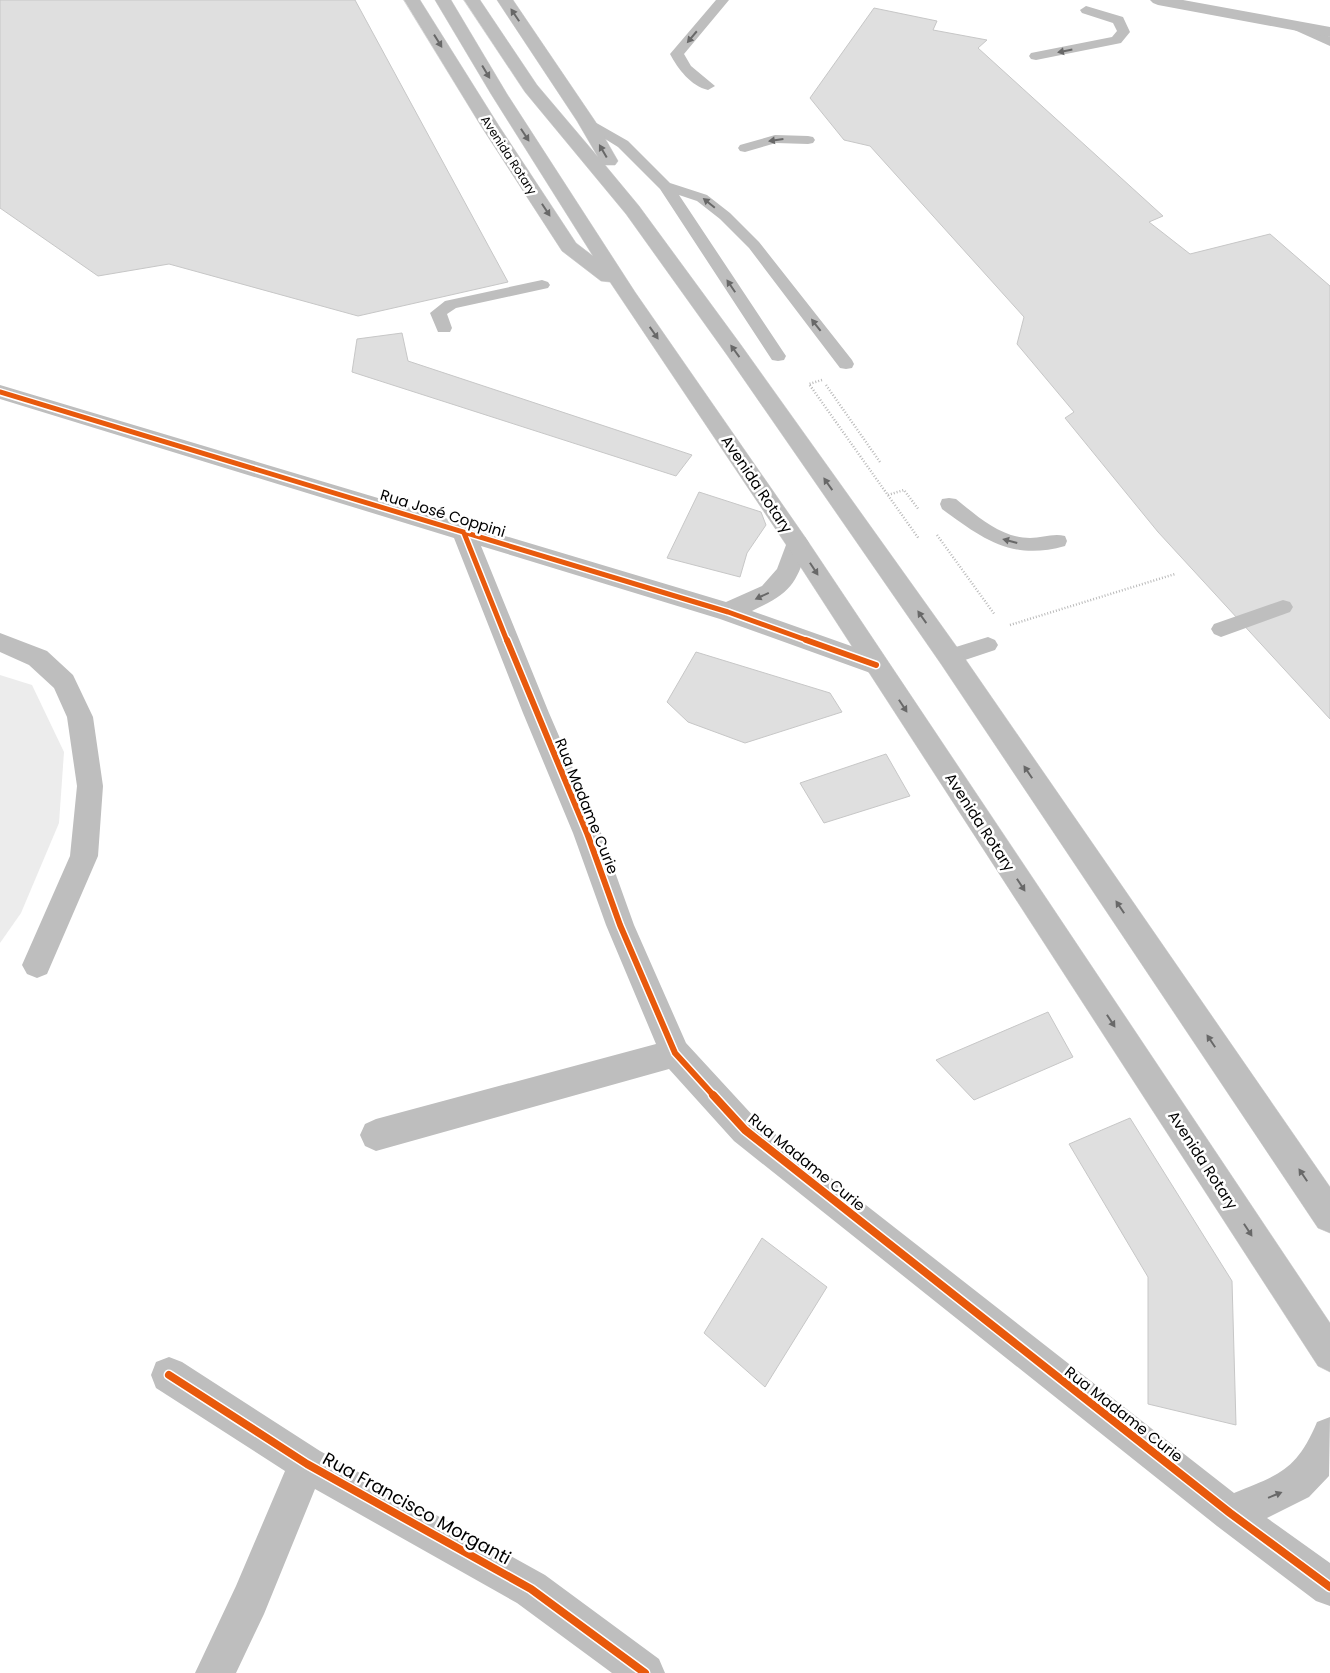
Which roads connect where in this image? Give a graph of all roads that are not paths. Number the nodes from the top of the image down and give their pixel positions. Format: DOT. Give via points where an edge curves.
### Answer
graph roads {
  1 [pos="412,0"];
  2 [pos="443,0"];
  3 [pos="472,0"];
  4 [pos="505,0"];
  5 [pos="723,0"];
  6 [pos="1158,0"];
  7 [pos="1086,10"];
  8 [pos="1295,25"];
  9 [pos="1330,32"];
  10 [pos="1330,42"];
  11 [pos="1036,56"];
  12 [pos="708,86"];
  13 [pos="586,121"];
  14 [pos="808,140"];
  15 [pos="745,148"];
  16 [pos="665,186"];
  17 [pos="633,210"];
  18 [pos="542,285"];
  19 [pos="626,292"];
  20 [pos="444,328"];
  21 [pos="778,356"];
  22 [pos="846,364"];
  23 [pos="3,396"];
  24 [pos="949,504"];
  25 [pos="464,533"];
  26 [pos="1058,541"];
  27 [pos="797,543"];
  28 [pos="1283,606"];
  29 [pos="728,612"];
  30 [pos="1222,629"];
  31 [pos="0,642"];
  32 [pos="876,665"];
  33 [pos="36,965"];
  34 [pos="675,1054"];
  35 [pos="376,1135"];
  36 [pos="1330,1216"];
  37 [pos="1330,1354"];
  38 [pos="169,1375"];
  39 [pos="1330,1435"];
  40 [pos="307,1464"];
  41 [pos="1230,1513"];
  42 [pos="1330,1587"];
  43 [pos="215,1673"];
  44 [pos="645,1673"];
  1 -- 19 [label="main road, Avenida Rotary, one-way" via="569,246"];
  2 -- 19 [label="main road, Avenida Rotary, one-way"];
  3 -- 17 [label="main road" via="531,88"];
  13 -- 4 [label="main road, one-way"];
  5 -- 12 [label="lane, one-way" via="677,54 689,74"];
  6 -- 8 [label="main road"];
  7 -- 11 [label="lane, one-way" via="1118,20 1124,32 1116,40"];
  8 -- 9 [label="main road"];
  8 -- 10 [label="lane"];
  13 -- 16 [label="lane" via="623,144"];
  17 -- 13 [label="main road, one-way"];
  14 -- 15 [label="lane, one-way" via="775,139"];
  21 -- 16 [label="lane, one-way"];
  22 -- 16 [label="lane, one-way" via="754,245 725,216 702,198"];
  36 -- 17 [label="main road, one-way" via="971,651"];
  18 -- 20 [label="lane" via="452,304 438,313"];
  19 -- 27 [label="main road, Avenida Rotary, one-way"];
  23 -- 25 [label="main road, Rua José Coppini"];
  26 -- 24 [label="lane, one-way" via="1010,542 989,533"];
  25 -- 29 [label="main road, Rua José Coppini"];
  25 -- 34 [label="main road, Rua Madame Curie" via="587,833 620,925"];
  27 -- 29 [label="main road, one-way" via="788,574 770,592"];
  27 -- 32 [label="main road, Avenida Rotary, one-way"];
  28 -- 30 [label="lane"];
  29 -- 32 [label="main road, Rua José Coppini"];
  31 -- 33 [label="main road" via="38,658 64,682 80,717 90,786 84,856"];
  32 -- 37 [label="main road, Avenida Rotary, one-way"];
  34 -- 35 [label="main road"];
  34 -- 41 [label="main road, Rua Madame Curie" via="745,1130"];
  38 -- 40 [label="main road, Rua Francisco Morganti"];
  41 -- 39 [label="main road, one-way" via="1285,1491 1304,1478"];
  40 -- 43 [label="main road" via="250,1600"];
  40 -- 44 [label="main road, Rua Francisco Morganti" via="531,1589"];
  41 -- 42 [label="main road, Rua Madame Curie"];
}
